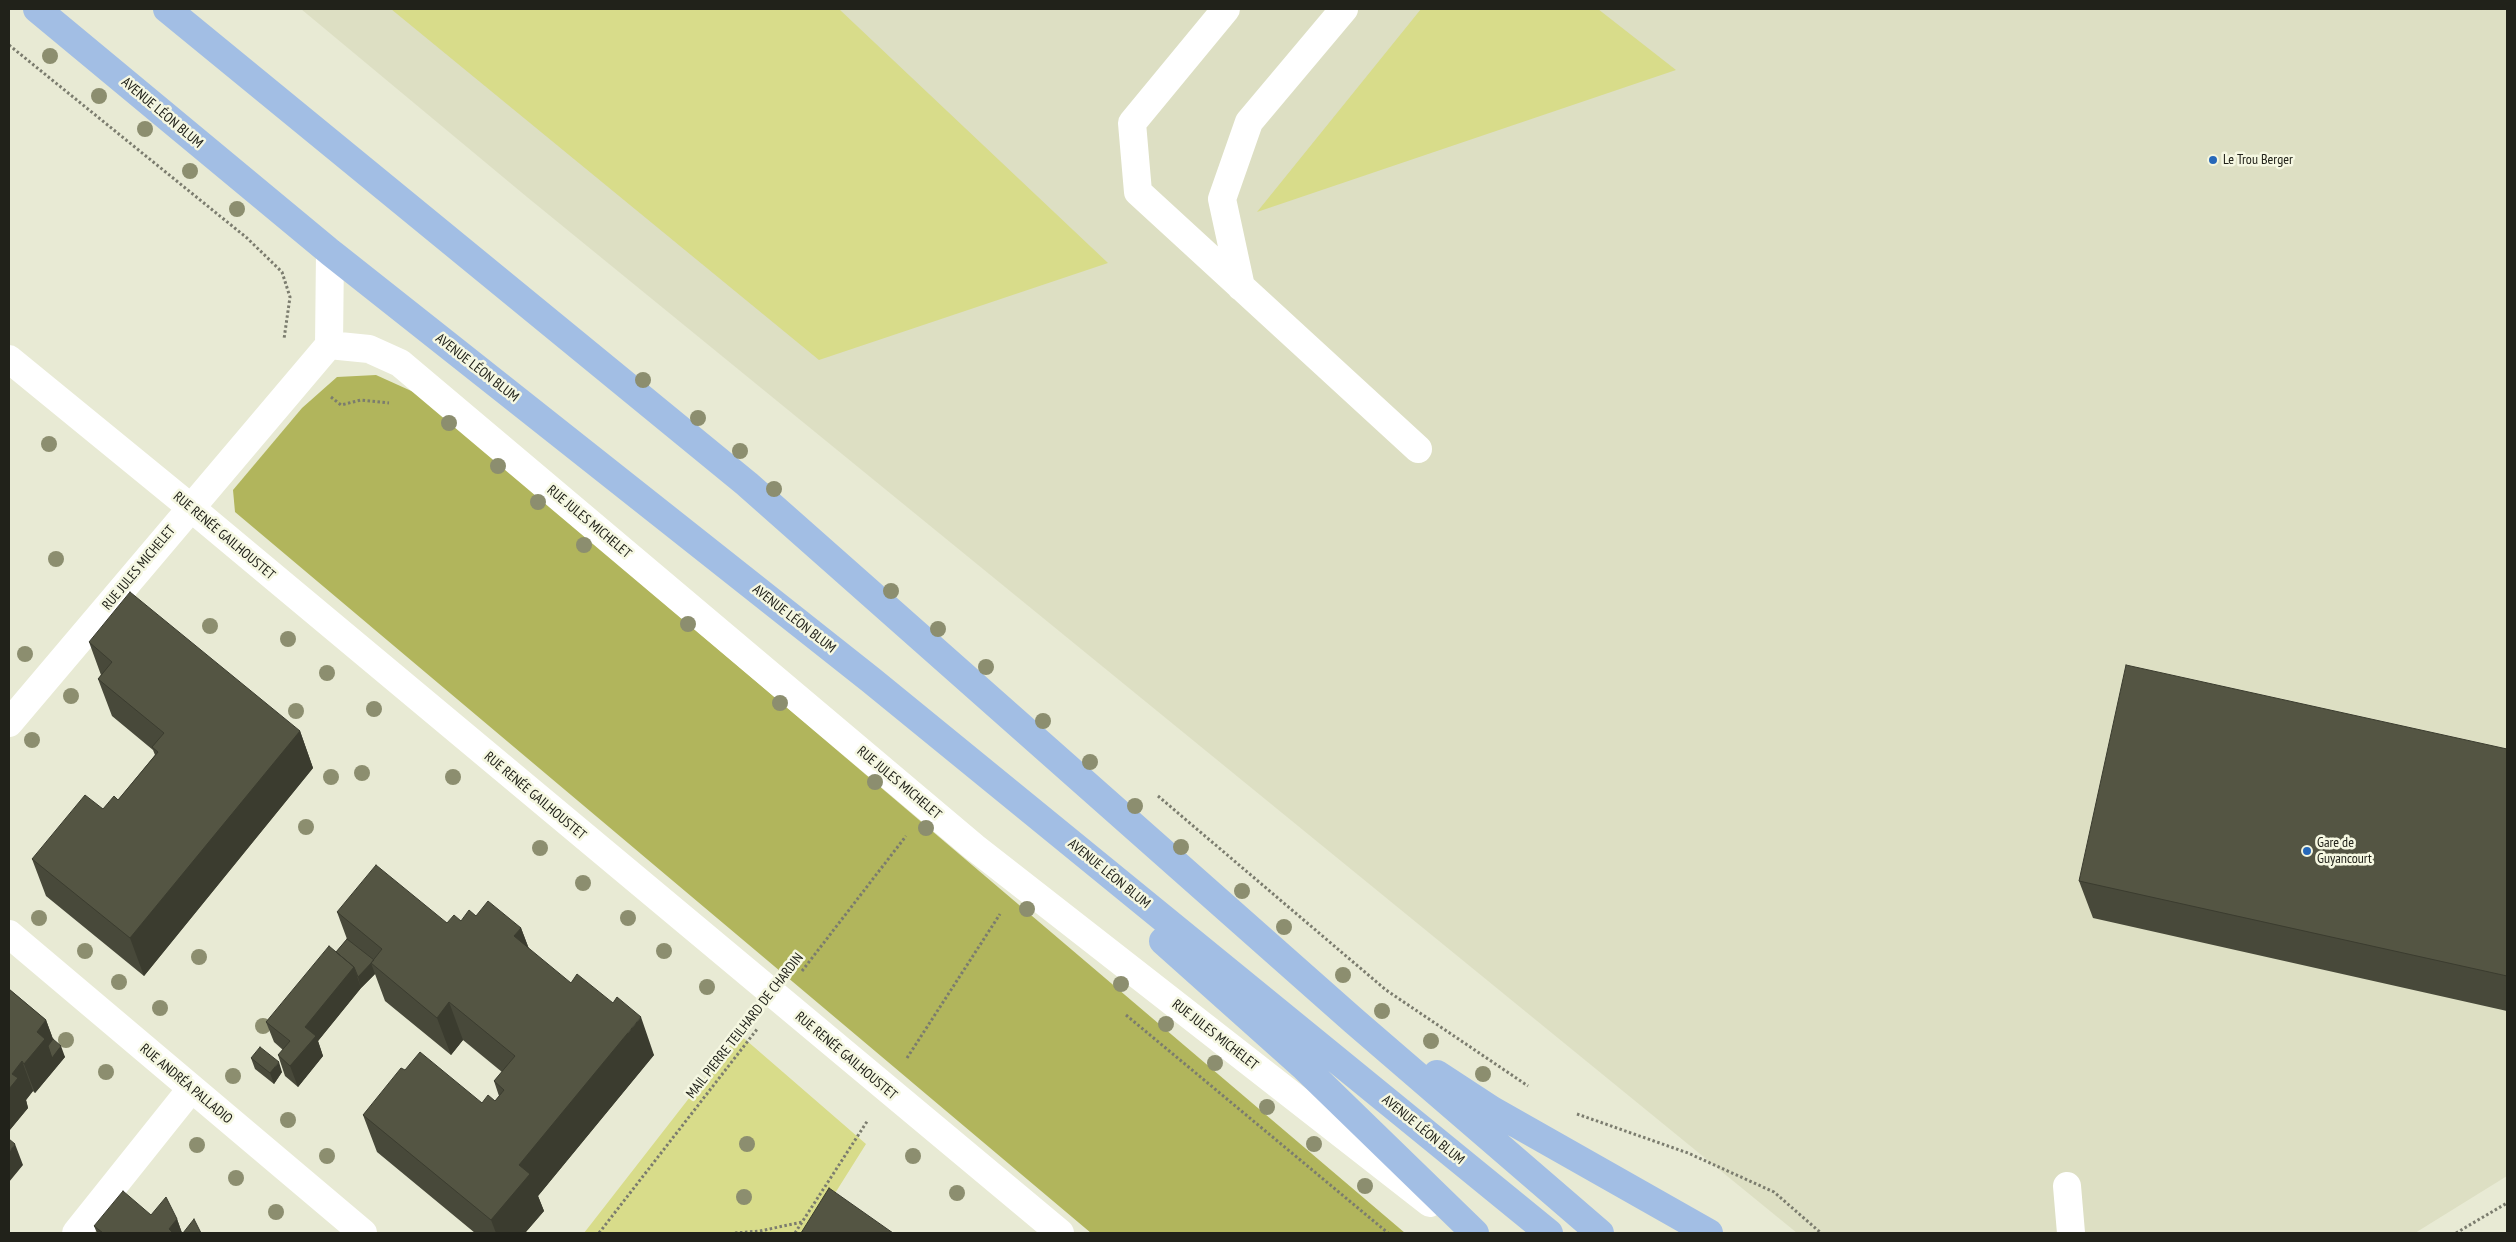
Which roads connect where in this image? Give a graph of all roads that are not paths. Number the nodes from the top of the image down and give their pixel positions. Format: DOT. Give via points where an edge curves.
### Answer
graph roads {
  1 [pos="37,9"];
  2 [pos="167,9"];
  3 [pos="1226,9"];
  4 [pos="1344,9"];
  5 [pos="330,252"];
  6 [pos="1241,286"];
  7 [pos="329,345"];
  8 [pos="9,360"];
  9 [pos="1418,449"];
  10 [pos="190,507"];
  11 [pos="871,680"];
  12 [pos="9,723"];
  13 [pos="9,934"];
  14 [pos="1354,1021"];
  15 [pos="1368,1086"];
  16 [pos="191,1089"];
  17 [pos="1369,1130"];
  18 [pos="2067,1186"];
  19 [pos="76,1233"];
  20 [pos="363,1233"];
  21 [pos="1060,1233"];
  22 [pos="1469,1233"];
  23 [pos="1475,1233"];
  24 [pos="1548,1233"];
  25 [pos="1600,1233"];
  26 [pos="1710,1233"];
  27 [pos="2071,1233"];
  1 -- 5 [label="main road, AVENUE LÉON BLUM"];
  2 -- 14 [label="main road" via="747,484"];
  3 -- 6 [label="street" via="1132,124 1138,192"];
  4 -- 6 [label="street" via="1249,122 1222,199"];
  5 -- 7 [label="street"];
  5 -- 11 [label="main road, AVENUE LÉON BLUM"];
  6 -- 9 [label="street"];
  7 -- 10 [label="street, RUE JULES MICHELET"];
  7 -- 22 [label="street, RUE JULES MICHELET" via="369,349 400,362 974,847"];
  8 -- 10 [label="street, RUE RENÉE GAILHOUSTET"];
  10 -- 12 [label="street, RUE JULES MICHELET"];
  10 -- 21 [label="street, RUE RENÉE GAILHOUSTET"];
  11 -- 15 [label="main road, AVENUE LÉON BLUM"];
  11 -- 17 [label="main road" via="1303,1066"];
  13 -- 16 [label="street, RUE ANDRÉA PALLADIO"];
  14 -- 25 [label="main road"];
  14 -- 26 [label="main road" via="1492,1110"];
  15 -- 17 [label="street"];
  15 -- 24 [label="main road, AVENUE LÉON BLUM"];
  16 -- 19 [label="street"];
  16 -- 20 [label="street, RUE ANDRÉA PALLADIO"];
  17 -- 23 [label="main road"];
  18 -- 27 [label="street"];
}
